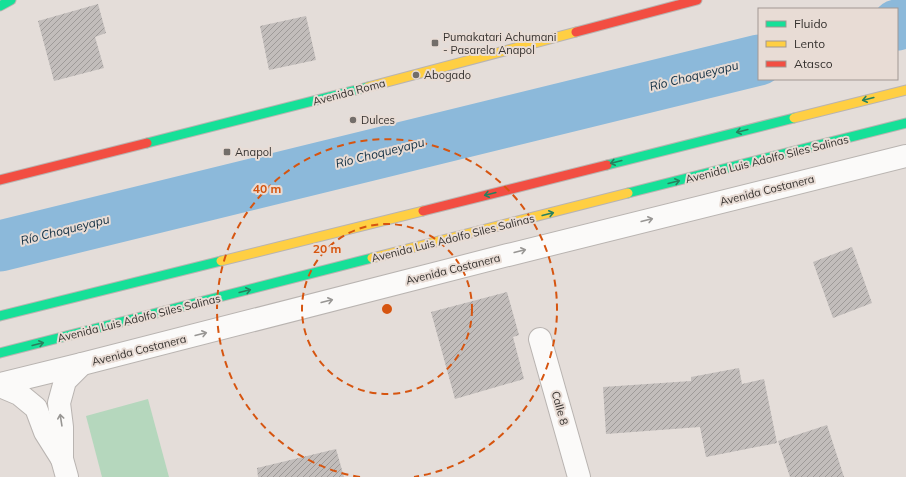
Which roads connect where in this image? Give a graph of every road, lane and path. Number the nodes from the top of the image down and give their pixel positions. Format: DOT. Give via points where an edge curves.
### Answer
graph roads {
  1 [pos="11,0"];
  2 [pos="698,0"];
  3 [pos="0,6"];
  4 [pos="906,90"];
  5 [pos="906,123"];
  6 [pos="906,156"];
  7 [pos="0,180"];
  8 [pos="0,316"];
  9 [pos="540,339"];
  10 [pos="0,353"];
  11 [pos="82,364"];
  12 [pos="0,385"];
  13 [pos="65,468"];
  14 [pos="579,477"];
  1 -- 3 [label="main road"];
  2 -- 7 [label="main road, Avenida Roma" via="338,95"];
  4 -- 8 [label="main road, one-way"];
  10 -- 5 [label="main road, Avenida Luis Adolfo Siles Salinas, one-way"];
  11 -- 6 [label="street, Avenida Costanera, one-way" via="508,254"];
  9 -- 14 [label="street, Calle 8"];
  11 -- 12 [label="street, Avenida Costanera"];
  13 -- 11 [label="street, one-way" via="58,403 65,381"];
  12 -- 13 [label="street" via="19,394 36,408"];
}
